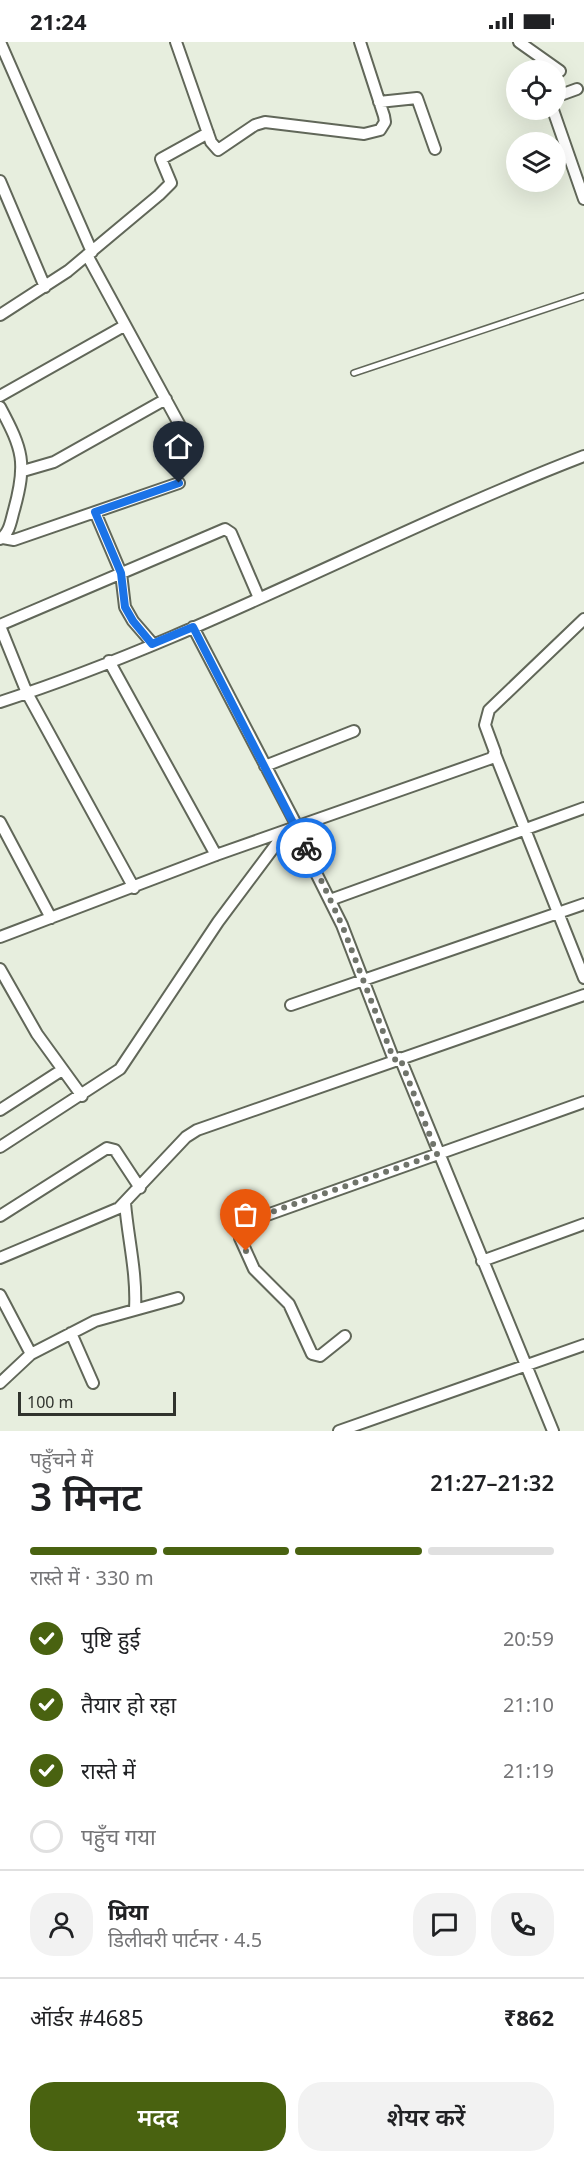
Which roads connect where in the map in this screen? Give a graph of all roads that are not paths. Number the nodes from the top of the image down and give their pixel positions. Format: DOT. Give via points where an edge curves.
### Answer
graph roads {
  1 [pos="0,42"];
  2 [pos="176,42"];
  3 [pos="360,42"];
  4 [pos="519,42"];
  5 [pos="545,60"];
  6 [pos="577,89"];
  7 [pos="566,93"];
  8 [pos="380,102"];
  9 [pos="557,120"];
  10 [pos="208,133"];
  11 [pos="435,149"];
  12 [pos="0,181"];
  13 [pos="584,199"];
  14 [pos="89,253"];
  15 [pos="45,287"];
  16 [pos="584,296"];
  17 [pos="0,315"];
  18 [pos="124,326"];
  19 [pos="354,373"];
  20 [pos="0,396"];
  21 [pos="166,399"];
  22 [pos="0,407"];
  23 [pos="184,433"];
  24 [pos="584,456"];
  25 [pos="23,471"];
  26 [pos="179,483"];
  27 [pos="96,515"];
  28 [pos="1,538"];
  29 [pos="121,573"];
  30 [pos="259,598"];
  31 [pos="584,619"];
  32 [pos="0,626"];
  33 [pos="193,627"];
  34 [pos="152,644"];
  35 [pos="109,661"];
  36 [pos="27,693"];
  37 [pos="0,702"];
  38 [pos="354,730"];
  39 [pos="495,754"];
  40 [pos="266,766"];
  41 [pos="584,808"];
  42 [pos="0,822"];
  43 [pos="297,826"];
  44 [pos="525,829"];
  45 [pos="286,831"];
  46 [pos="216,855"];
  47 [pos="134,888"];
  48 [pos="330,900"];
  49 [pos="584,904"];
  50 [pos="557,914"];
  51 [pos="51,918"];
  52 [pos="0,937"];
  53 [pos="0,969"];
  54 [pos="584,978"];
  55 [pos="363,981"];
  56 [pos="584,995"];
  57 [pos="291,1005"];
  58 [pos="397,1059"];
  59 [pos="62,1070"];
  60 [pos="82,1096"];
  61 [pos="584,1102"];
  62 [pos="0,1110"];
  63 [pos="0,1147"];
  64 [pos="437,1154"];
  65 [pos="140,1188"];
  66 [pos="125,1203"];
  67 [pos="0,1216"];
  68 [pos="584,1224"];
  69 [pos="0,1258"];
  70 [pos="482,1261"];
  71 [pos="2,1298"];
  72 [pos="178,1298"];
  73 [pos="135,1309"];
  74 [pos="71,1333"];
  75 [pos="345,1336"];
  76 [pos="583,1348"];
  77 [pos="31,1354"];
  78 [pos="525,1366"];
  79 [pos="0,1383"];
  80 [pos="93,1383"];
  81 [pos="364,1427"];
  82 [pos="339,1431"];
  83 [pos="553,1431"];
  1 -- 14 [label="street"];
  2 -- 10 [label="street"];
  3 -- 8 [label="street"];
  4 -- 5 [label="street"];
  6 -- 7 [label="street"];
  8 -- 10 [label="street" via="383,128 369,134 264,122 218,150"];
  8 -- 11 [label="street" via="417,98"];
  9 -- 13 [label="street"];
  10 -- 14 [label="street" via="161,159 169,185"];
  12 -- 15 [label="street"];
  14 -- 15 [label="street"];
  14 -- 18 [label="street"];
  15 -- 17 [label="street"];
  16 -- 19 [label="lane"];
  18 -- 20 [label="street"];
  18 -- 21 [label="street"];
  21 -- 23 [label="street"];
  21 -- 25 [label="street" via="54,462"];
  22 -- 25 [label="street" via="18,444"];
  24 -- 30 [label="street" via="440,515"];
  25 -- 28 [label="street" via="9,528"];
  26 -- 27 [label="street"];
  27 -- 28 [label="street" via="14,540"];
  27 -- 29 [label="street"];
  29 -- 30 [label="street" via="229,530"];
  29 -- 32 [label="street"];
  29 -- 34 [label="street" via="128,613"];
  30 -- 33 [label="street"];
  31 -- 39 [label="street" via="489,710 485,725"];
  32 -- 36 [label="street"];
  33 -- 34 [label="street"];
  33 -- 40 [label="street"];
  34 -- 35 [label="street"];
  35 -- 36 [label="street"];
  35 -- 46 [label="street"];
  36 -- 37 [label="street"];
  36 -- 47 [label="street"];
  38 -- 40 [label="street"];
  39 -- 43 [label="street" via="488,760"];
  39 -- 44 [label="street"];
  40 -- 43 [label="street"];
  41 -- 44 [label="street"];
  42 -- 51 [label="street"];
  43 -- 45 [label="street"];
  43 -- 48 [label="street"];
  44 -- 48 [label="street"];
  44 -- 50 [label="street"];
  45 -- 46 [label="street"];
  45 -- 60 [label="street" via="218,922 127,1060 115,1074"];
  46 -- 47 [label="street"];
  47 -- 51 [label="street"];
  48 -- 55 [label="street"];
  49 -- 50 [label="street"];
  50 -- 54 [label="street"];
  50 -- 55 [label="street"];
  51 -- 52 [label="street"];
  53 -- 59 [label="street"];
  55 -- 57 [label="street"];
  55 -- 58 [label="street"];
  56 -- 58 [label="street"];
  58 -- 64 [label="street"];
  58 -- 65 [label="street" via="196,1130"];
  59 -- 60 [label="street"];
  59 -- 62 [label="street"];
  60 -- 63 [label="street"];
  61 -- 64 [label="street"];
  64 -- 70 [label="street"];
  64 -- 75 [label="street" via="239,1225 240,1238 254,1269 289,1304 312,1354 320,1356"];
  65 -- 66 [label="street"];
  65 -- 67 [label="street" via="115,1150 108,1148"];
  66 -- 69 [label="street" via="112,1212"];
  66 -- 73 [label="street" via="136,1278"];
  68 -- 70 [label="street"];
  70 -- 78 [label="street"];
  71 -- 77 [label="street"];
  72 -- 73 [label="street"];
  73 -- 74 [label="street" via="107,1315"];
  74 -- 77 [label="street"];
  74 -- 80 [label="street"];
  76 -- 78 [label="street"];
  77 -- 79 [label="street"];
  78 -- 81 [label="street"];
  78 -- 83 [label="street"];
  81 -- 82 [label="street"];
}
